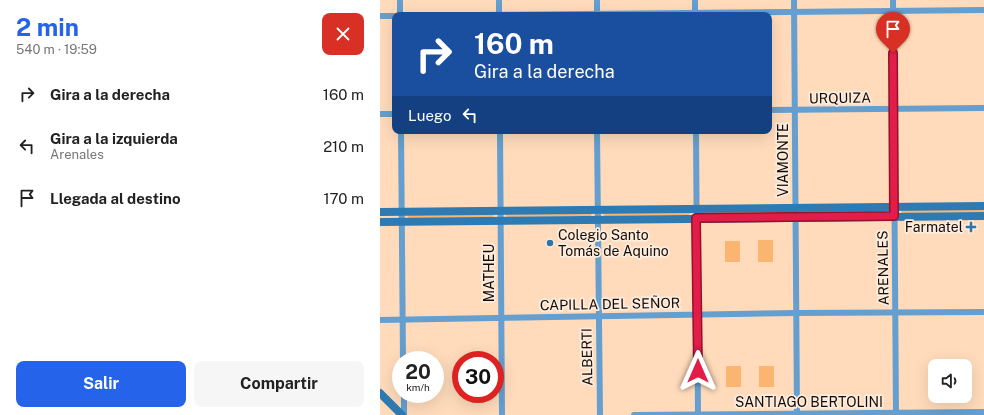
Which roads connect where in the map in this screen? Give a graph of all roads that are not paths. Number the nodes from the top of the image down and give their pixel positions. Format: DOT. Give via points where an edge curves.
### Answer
graph roads {
  1 [pos="400,0"];
  2 [pos="499,0"];
  3 [pos="597,0"];
  4 [pos="695,0"];
  5 [pos="794,0"];
  6 [pos="893,0"];
  7 [pos="984,10"];
  8 [pos="893,11"];
  9 [pos="400,12"];
  10 [pos="499,12"];
  11 [pos="597,12"];
  12 [pos="695,12"];
  13 [pos="772,12"];
  14 [pos="794,12"];
  15 [pos="380,16"];
  16 [pos="392,16"];
  17 [pos="984,108"];
  18 [pos="894,109"];
  19 [pos="772,110"];
  20 [pos="794,110"];
  21 [pos="380,114"];
  22 [pos="392,114"];
  23 [pos="401,134"];
  24 [pos="500,134"];
  25 [pos="598,134"];
  26 [pos="696,134"];
  27 [pos="984,206"];
  28 [pos="894,207"];
  29 [pos="795,208"];
  30 [pos="696,209"];
  31 [pos="598,210"];
  32 [pos="500,211"];
  33 [pos="380,212"];
  34 [pos="402,212"];
  35 [pos="894,216"];
  36 [pos="984,216"];
  37 [pos="696,218"];
  38 [pos="795,218"];
  39 [pos="598,220"];
  40 [pos="501,221"];
  41 [pos="380,222"];
  42 [pos="402,222"];
  43 [pos="984,312"];
  44 [pos="796,313"];
  45 [pos="895,313"];
  46 [pos="697,315"];
  47 [pos="599,316"];
  48 [pos="501,318"];
  49 [pos="403,319"];
  50 [pos="380,320"];
  51 [pos="404,351"];
  52 [pos="380,392"];
  53 [pos="404,403"];
  54 [pos="984,412"];
  55 [pos="797,414"];
  56 [pos="896,414"];
  57 [pos="403,415"];
  58 [pos="502,415"];
  59 [pos="600,415"];
  60 [pos="634,415"];
  61 [pos="698,415"];
  1 -- 9 [label="street"];
  2 -- 10 [label="street"];
  3 -- 11 [label="street"];
  4 -- 12 [label="street"];
  5 -- 14 [label="street, VIAMONTE"];
  6 -- 8 [label="street, ARENALES"];
  7 -- 8 [label="street"];
  8 -- 14 [label="street"];
  8 -- 18 [label="street, ARENALES"];
  13 -- 14 [label="street"];
  14 -- 20 [label="street, VIAMONTE"];
  15 -- 16 [label="street"];
  17 -- 18 [label="street, URQUIZA"];
  18 -- 20 [label="street, URQUIZA"];
  18 -- 28 [label="street, ARENALES"];
  19 -- 20 [label="street, URQUIZA"];
  20 -- 29 [label="street, VIAMONTE"];
  21 -- 22 [label="street"];
  23 -- 34 [label="street"];
  24 -- 32 [label="street, MATHEU"];
  25 -- 31 [label="street, ALBERTI"];
  26 -- 30 [label="street"];
  27 -- 28 [label="main road"];
  28 -- 29 [label="main road"];
  28 -- 35 [label="street, ARENALES"];
  29 -- 30 [label="main road"];
  29 -- 38 [label="street, VIAMONTE"];
  30 -- 31 [label="main road"];
  30 -- 37 [label="street"];
  31 -- 32 [label="main road"];
  31 -- 39 [label="street, ALBERTI"];
  32 -- 34 [label="main road"];
  32 -- 40 [label="street, MATHEU"];
  33 -- 34 [label="main road"];
  34 -- 42 [label="street"];
  35 -- 36 [label="main road"];
  35 -- 38 [label="main road"];
  35 -- 45 [label="street, ARENALES"];
  37 -- 38 [label="main road"];
  37 -- 39 [label="main road"];
  37 -- 46 [label="street"];
  38 -- 44 [label="street, VIAMONTE"];
  39 -- 40 [label="main road"];
  39 -- 47 [label="street, ALBERTI"];
  40 -- 42 [label="main road"];
  40 -- 48 [label="street, MATHEU"];
  41 -- 42 [label="main road"];
  42 -- 49 [label="street"];
  43 -- 45 [label="street, CAPILLA DEL SEÑOR"];
  44 -- 45 [label="street, CAPILLA DEL SEÑOR"];
  44 -- 46 [label="street, CAPILLA DEL SEÑOR"];
  44 -- 55 [label="street, VIAMONTE"];
  45 -- 56 [label="street, ARENALES"];
  46 -- 47 [label="street, CAPILLA DEL SEÑOR"];
  46 -- 61 [label="street"];
  47 -- 48 [label="street, CAPILLA DEL SEÑOR"];
  47 -- 59 [label="street, ALBERTI"];
  48 -- 49 [label="street, CAPILLA DEL SEÑOR"];
  48 -- 58 [label="street, MATHEU"];
  49 -- 50 [label="street, CAPILLA DEL SEÑOR"];
  49 -- 51 [label="street"];
  52 -- 57 [label="main road"];
  53 -- 57 [label="street"];
  54 -- 56 [label="street, SANTIAGO BERTOLINI"];
  55 -- 56 [label="street, SANTIAGO BERTOLINI"];
  55 -- 61 [label="street, SANTIAGO BERTOLINI"];
  60 -- 61 [label="street, SANTIAGO BERTOLINI"];
}
